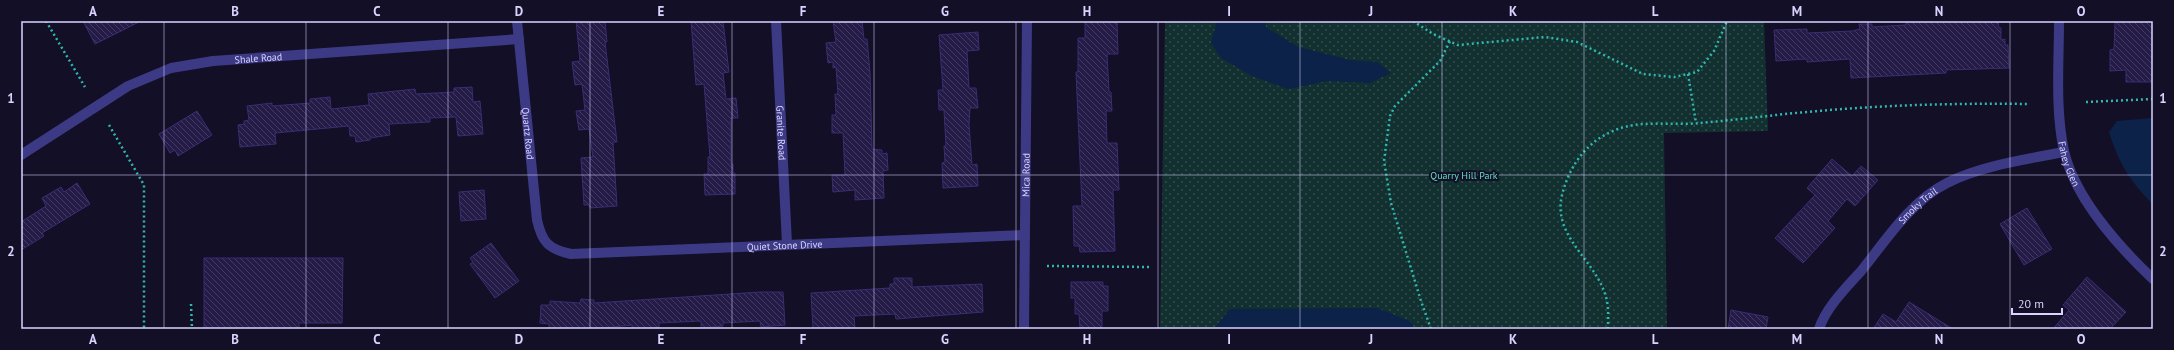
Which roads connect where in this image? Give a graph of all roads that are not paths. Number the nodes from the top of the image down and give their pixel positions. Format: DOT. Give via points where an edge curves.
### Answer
graph roads {
  1 [pos="517,21"];
  2 [pos="776,21"];
  3 [pos="1026,21"];
  4 [pos="2059,21"];
  5 [pos="519,39"];
  6 [pos="2064,152"];
  7 [pos="21,155"];
  8 [pos="1024,235"];
  9 [pos="547,244"];
  10 [pos="787,244"];
  11 [pos="2153,279"];
  12 [pos="1024,329"];
  13 [pos="1819,329"];
  1 -- 5 [label="street, Quartz Road"];
  2 -- 10 [label="street, Granite Road"];
  3 -- 8 [label="street, Mica Road"];
  4 -- 6 [label="street, Fahey Glen" via="2059,120"];
  5 -- 7 [label="street, Shale Road" via="213,61 171,68 128,86"];
  5 -- 9 [label="street, Quartz Road" via="537,220 540,233"];
  6 -- 11 [label="street, Fahey Glen" via="2072,174 2086,199 2120,245"];
  6 -- 13 [label="street, Smoky Trail" via="1985,170 1946,183 1921,202 1893,231 1841,295"];
  8 -- 10 [label="street, Quiet Stone Drive"];
  8 -- 12 [label="street, Mica Road"];
  9 -- 10 [label="street, Quiet Stone Drive" via="558,252 571,254"];
}
